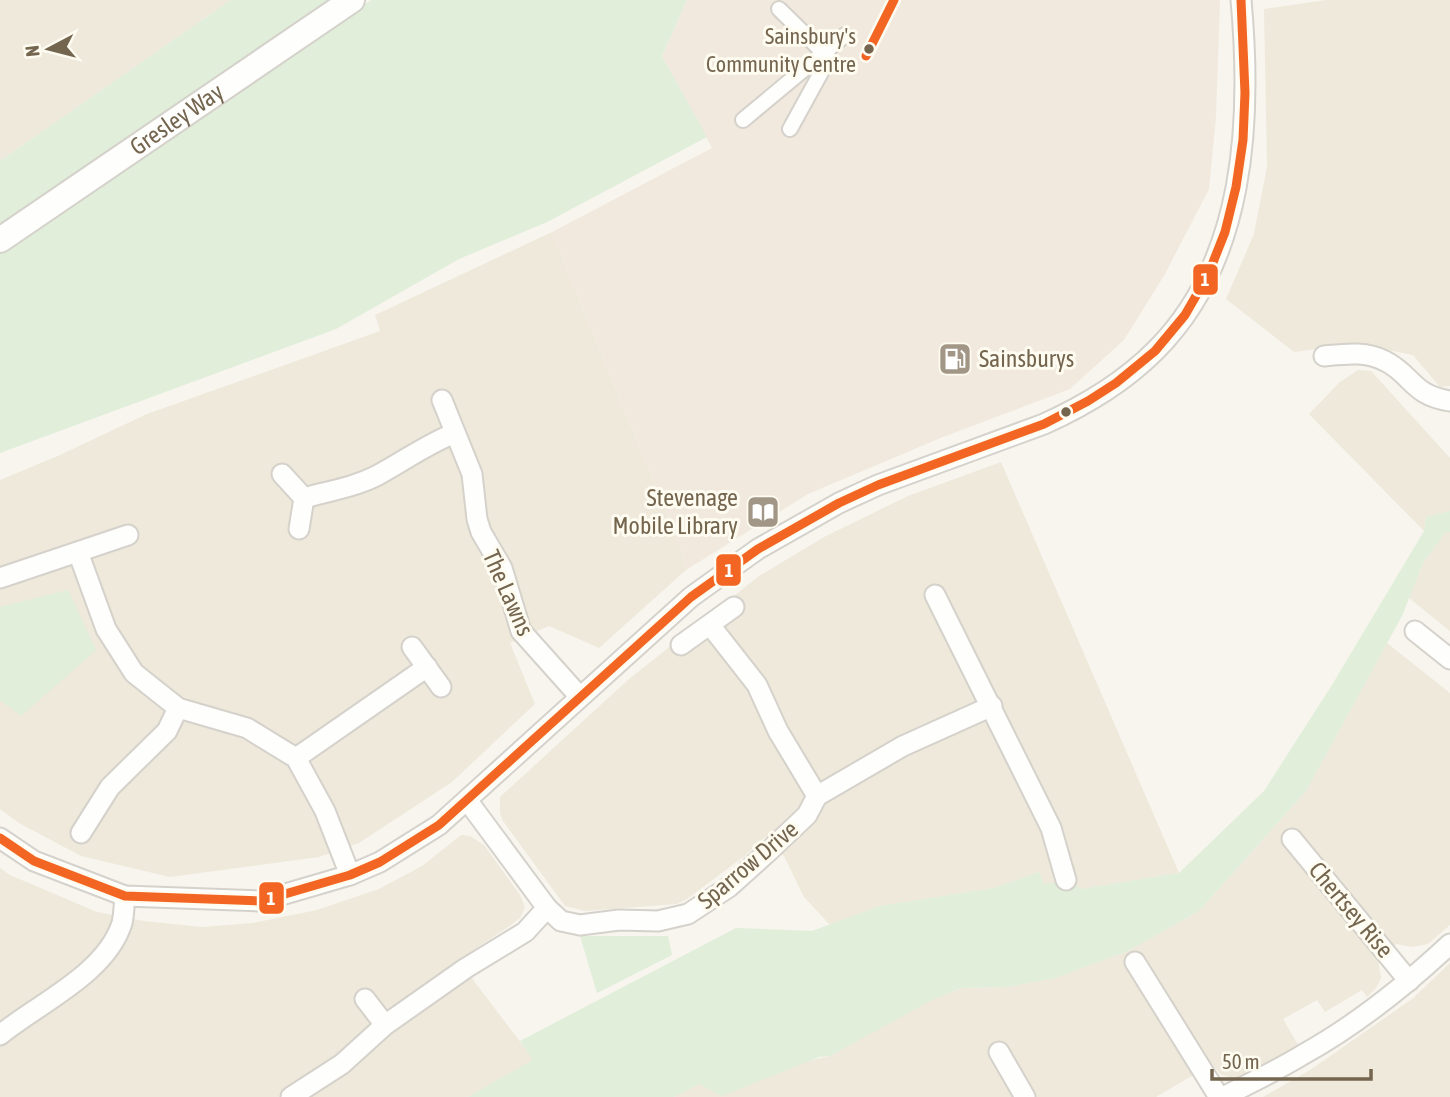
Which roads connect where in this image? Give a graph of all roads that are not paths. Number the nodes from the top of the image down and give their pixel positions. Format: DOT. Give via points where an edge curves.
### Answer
graph roads {
  1 [pos="352,0"];
  2 [pos="1241,0"];
  3 [pos="779,9"];
  4 [pos="845,35"];
  5 [pos="823,53"];
  6 [pos="743,120"];
  7 [pos="790,129"];
  8 [pos="0,240"];
  9 [pos="1324,356"];
  10 [pos="442,400"];
  11 [pos="1450,401"];
  12 [pos="455,433"];
  13 [pos="282,474"];
  14 [pos="304,498"];
  15 [pos="299,529"];
  16 [pos="128,535"];
  17 [pos="78,552"];
  18 [pos="0,578"];
  19 [pos="935,595"];
  20 [pos="734,607"];
  21 [pos="710,625"];
  22 [pos="1415,631"];
  23 [pos="681,646"];
  24 [pos="412,647"];
  25 [pos="1450,659"];
  26 [pos="427,667"];
  27 [pos="441,687"];
  28 [pos="580,697"];
  29 [pos="992,706"];
  30 [pos="178,708"];
  31 [pos="296,758"];
  32 [pos="817,796"];
  33 [pos="467,800"];
  34 [pos="81,833"];
  35 [pos="0,838"];
  36 [pos="1292,839"];
  37 [pos="350,875"];
  38 [pos="1066,880"];
  39 [pos="125,896"];
  40 [pos="547,908"];
  41 [pos="1450,944"];
  42 [pos="1135,962"];
  43 [pos="1409,981"];
  44 [pos="365,999"];
  45 [pos="385,1025"];
  46 [pos="0,1035"];
  47 [pos="999,1052"];
  48 [pos="291,1097"];
  49 [pos="1025,1097"];
  50 [pos="1221,1097"];
  1 -- 8 [label="street, Gresley Way"];
  2 -- 28 [label="street" via="1245,76 1237,192 1207,274 1184,317 1156,351 1109,389 1069,412 887,481 758,549 691,597"];
  3 -- 5 [label="street"];
  4 -- 5 [label="street"];
  5 -- 6 [label="street"];
  5 -- 7 [label="street" via="829,58"];
  9 -- 11 [label="street" via="1364,354 1384,360 1424,393"];
  10 -- 12 [label="street, The Lawns"];
  12 -- 14 [label="street" via="360,483"];
  12 -- 28 [label="street, The Lawns" via="472,474 481,532 502,568 521,631"];
  13 -- 14 [label="street"];
  14 -- 15 [label="street"];
  16 -- 17 [label="street"];
  17 -- 18 [label="street"];
  17 -- 30 [label="street" via="106,629 129,666"];
  19 -- 29 [label="street"];
  20 -- 21 [label="street"];
  21 -- 23 [label="street"];
  21 -- 32 [label="street, Sparrow Drive" via="757,685"];
  22 -- 25 [label="street"];
  24 -- 26 [label="street"];
  26 -- 27 [label="street"];
  26 -- 31 [label="street"];
  28 -- 33 [label="street"];
  29 -- 32 [label="street, Sparrow Drive" via="903,746"];
  29 -- 38 [label="street" via="1051,828"];
  30 -- 31 [label="street" via="247,728"];
  30 -- 34 [label="street" via="167,731 110,787"];
  31 -- 37 [label="street" via="325,811"];
  32 -- 40 [label="street, Sparrow Drive" via="807,815 770,850 729,887 688,914 580,925 561,921"];
  33 -- 37 [label="street" via="408,846"];
  33 -- 40 [label="street, Sparrow Drive"];
  35 -- 39 [label="street" via="34,861"];
  36 -- 43 [label="street, Chertsey Rise"];
  37 -- 39 [label="street" via="261,901"];
  39 -- 46 [label="street" via="122,923 108,951 80,978"];
  40 -- 45 [label="street" via="508,944"];
  41 -- 43 [label="street, Chertsey Rise"];
  42 -- 50 [label="street, Chertsey Rise"];
  43 -- 50 [label="street, Chertsey Rise" via="1305,1054"];
  44 -- 45 [label="street"];
  45 -- 48 [label="street" via="342,1064"];
  47 -- 49 [label="street"];
}
